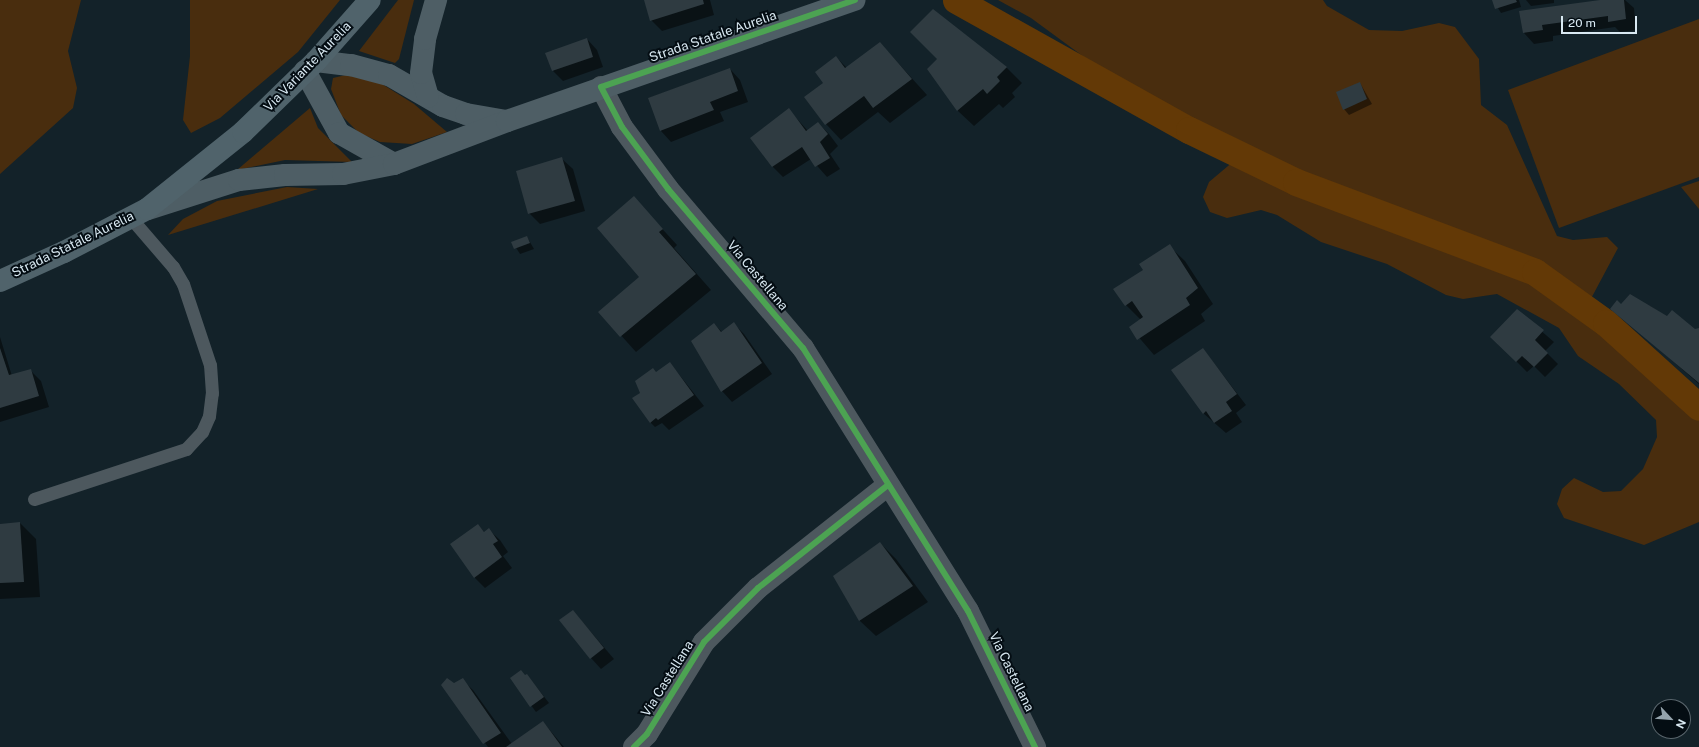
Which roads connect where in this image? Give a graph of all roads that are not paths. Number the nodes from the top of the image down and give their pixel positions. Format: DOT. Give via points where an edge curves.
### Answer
graph roads {
  1 [pos="370,0"];
  2 [pos="436,0"];
  3 [pos="855,0"];
  4 [pos="310,66"];
  5 [pos="601,87"];
  6 [pos="428,97"];
  7 [pos="507,121"];
  8 [pos="243,132"];
  9 [pos="394,164"];
  10 [pos="138,213"];
  11 [pos="0,281"];
  12 [pos="888,485"];
  13 [pos="34,499"];
  14 [pos="634,747"];
  15 [pos="1036,747"];
  1 -- 4 [label="main road, Via Variante Aurelia"];
  2 -- 6 [label="main road" via="425,39 421,73"];
  3 -- 5 [label="main road, Strada Statale Aurelia"];
  4 -- 6 [label="main road, Strada Statale Aurelia" via="351,65 389,75"];
  4 -- 8 [label="main road, Via Variante Aurelia"];
  4 -- 9 [label="main road" via="339,133"];
  5 -- 7 [label="main road, Strada Statale Aurelia"];
  5 -- 12 [label="street, Via Castellana" via="622,127 668,189 803,348"];
  6 -- 7 [label="main road, Strada Statale Aurelia" via="466,114"];
  7 -- 9 [label="main road, Strada Statale Aurelia"];
  8 -- 10 [label="main road, Strada Statale Aurelia"];
  9 -- 10 [label="main road, Strada Statale Aurelia" via="343,174 285,175 239,180"];
  10 -- 11 [label="main road, Strada Statale Aurelia" via="64,252"];
  10 -- 13 [label="lane" via="183,284 210,364 212,393 209,416 202,432 186,449"];
  12 -- 14 [label="street, Via Castellana" via="758,588 704,642 647,734"];
  12 -- 15 [label="street, Via Castellana" via="968,611"];
}
